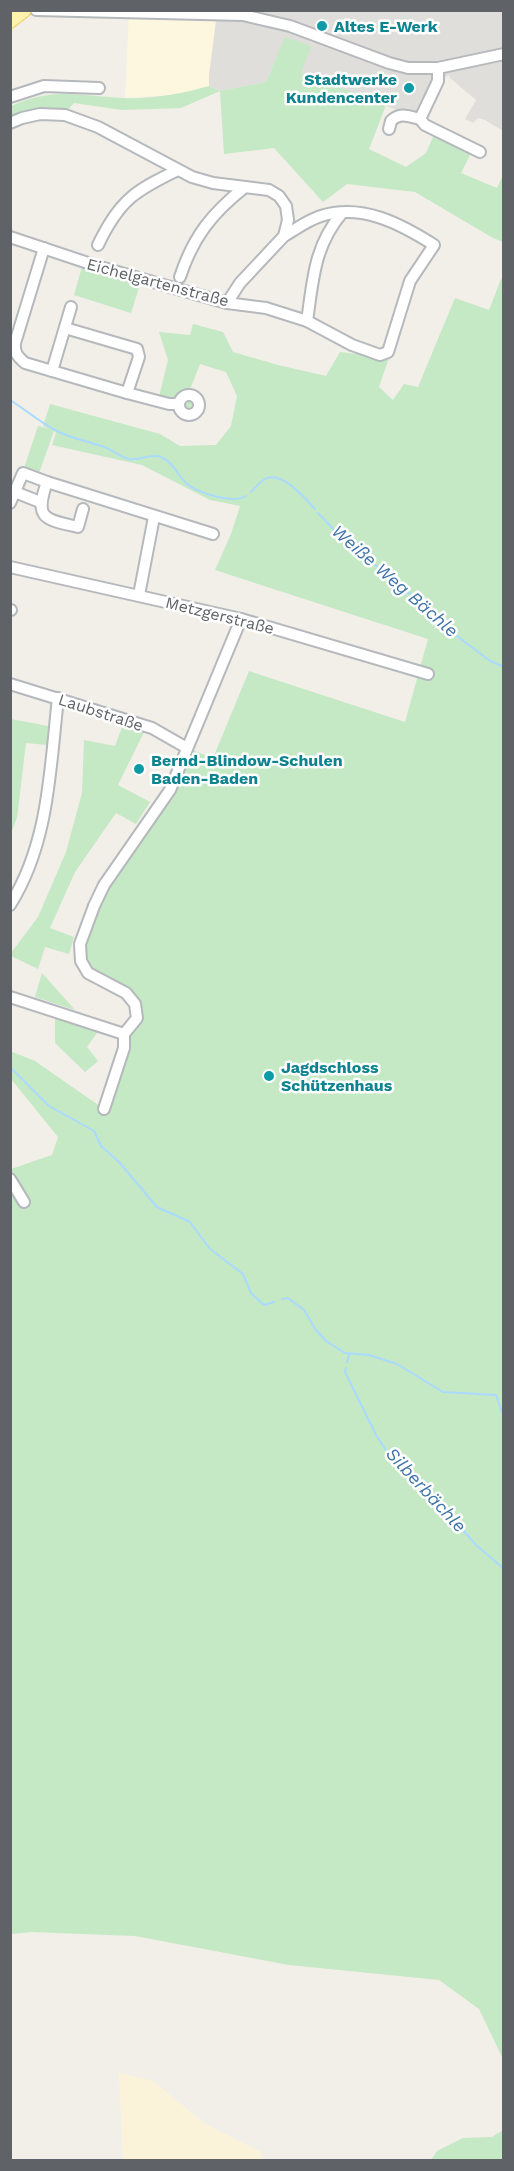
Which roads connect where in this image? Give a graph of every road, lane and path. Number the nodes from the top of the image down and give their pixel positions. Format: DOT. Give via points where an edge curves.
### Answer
graph roads {
  1 [pos="24,10"];
  2 [pos="36,10"];
  3 [pos="62,11"];
  4 [pos="10,21"];
  5 [pos="504,54"];
  6 [pos="438,68"];
  7 [pos="99,88"];
  8 [pos="10,97"];
  9 [pos="420,119"];
  10 [pos="10,123"];
  11 [pos="389,129"];
  12 [pos="480,152"];
  13 [pos="178,170"];
  14 [pos="245,187"];
  15 [pos="342,213"];
  16 [pos="284,236"];
  17 [pos="10,237"];
  18 [pos="98,245"];
  19 [pos="44,248"];
  20 [pos="180,277"];
  21 [pos="227,303"];
  22 [pos="71,307"];
  23 [pos="307,321"];
  24 [pos="65,328"];
  25 [pos="13,356"];
  26 [pos="52,371"];
  27 [pos="127,393"];
  28 [pos="179,404"];
  29 [pos="47,482"];
  30 [pos="13,491"];
  31 [pos="40,502"];
  32 [pos="10,503"];
  33 [pos="83,509"];
  34 [pos="154,517"];
  35 [pos="213,534"];
  36 [pos="10,567"];
  37 [pos="139,595"];
  38 [pos="241,619"];
  39 [pos="428,674"];
  40 [pos="10,684"];
  41 [pos="58,698"];
  42 [pos="187,748"];
  43 [pos="10,905"];
  44 [pos="10,997"];
  45 [pos="124,1034"];
  46 [pos="104,1109"];
  47 [pos="10,1179"];
  48 [pos="24,1202"];
  1 -- 4 [label="main road"];
  2 -- 3 [label="street"];
  3 -- 6 [label="street" via="243,15 290,26 399,66"];
  5 -- 6 [label="street"];
  6 -- 9 [label="street" via="438,81"];
  7 -- 8 [label="street" via="44,86"];
  9 -- 11 [label="street" via="396,116"];
  9 -- 12 [label="street"];
  10 -- 13 [label="street" via="40,114 64,115 98,127"];
  13 -- 14 [label="street" via="213,183"];
  13 -- 18 [label="street" via="128,198"];
  14 -- 16 [label="street" via="269,190 279,196 286,206 288,220"];
  14 -- 20 [label="street" via="216,212 195,240"];
  15 -- 16 [label="street" via="321,216"];
  15 -- 23 [label="street" via="317,256"];
  15 -- 23 [label="street, Eichelgartenstraße" via="386,218 434,245 410,282 388,352 380,355 352,345"];
  16 -- 21 [label="street" via="240,283"];
  17 -- 19 [label="street, Eichelgartenstraße"];
  19 -- 21 [label="street, Eichelgartenstraße"];
  19 -- 25 [label="street"];
  21 -- 23 [label="street, Eichelgartenstraße"];
  22 -- 24 [label="street"];
  24 -- 26 [label="street"];
  24 -- 27 [label="street" via="137,350 139,357"];
  25 -- 26 [label="street"];
  26 -- 27 [label="street"];
  27 -- 28 [label="street"];
  29 -- 30 [label="street" via="23,473"];
  29 -- 31 [label="street"];
  29 -- 34 [label="street"];
  30 -- 31 [label="street"];
  30 -- 32 [label="street"];
  31 -- 33 [label="street" via="49,520 78,527"];
  34 -- 35 [label="street"];
  34 -- 37 [label="street"];
  36 -- 37 [label="street, Metzgerstraße"];
  37 -- 38 [label="street, Metzgerstraße"];
  38 -- 39 [label="street, Metzgerstraße"];
  38 -- 42 [label="street"];
  40 -- 41 [label="street, Laubstraße"];
  41 -- 42 [label="street, Laubstraße" via="152,728"];
  41 -- 43 [label="street" via="44,817 31,866"];
  42 -- 45 [label="street" via="170,790 104,885 80,944 81,961 88,973 126,993 135,1004 137,1018"];
  44 -- 45 [label="street"];
  45 -- 46 [label="street" via="124,1048"];
  47 -- 48 [label="street"];
}
